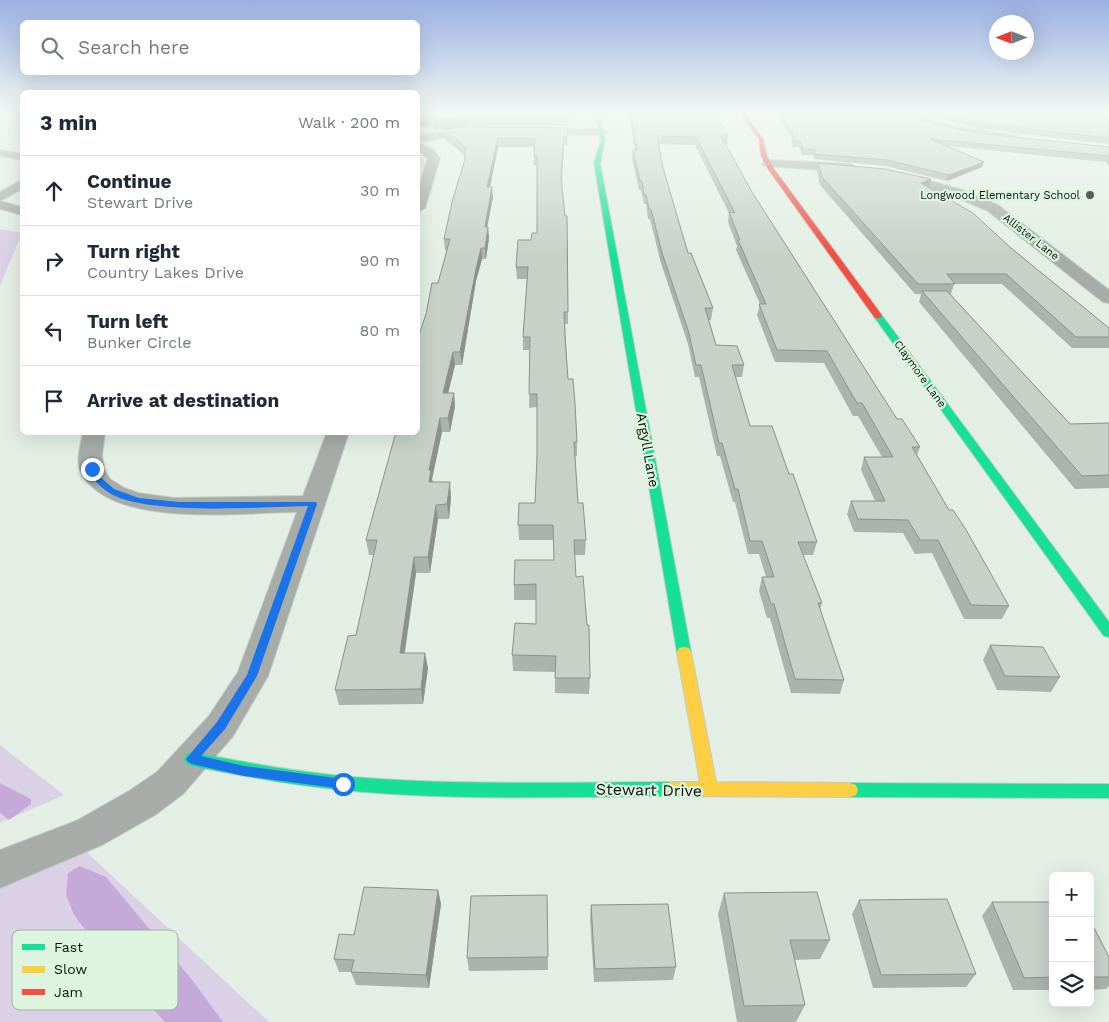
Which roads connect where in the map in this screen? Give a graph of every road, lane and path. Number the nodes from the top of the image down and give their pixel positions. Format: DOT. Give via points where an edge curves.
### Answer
graph roads {
  1 [pos="434,159"];
  2 [pos="598,159"];
  3 [pos="767,159"];
  4 [pos="768,164"];
  5 [pos="863,170"];
  6 [pos="887,173"];
  7 [pos="20,185"];
  8 [pos="0,198"];
  9 [pos="420,199"];
  10 [pos="0,205"];
  11 [pos="20,210"];
  12 [pos="1109,298"];
  13 [pos="94,435"];
  14 [pos="337,435"];
  15 [pos="313,504"];
  16 [pos="1109,632"];
  17 [pos="192,759"];
  18 [pos="709,790"];
  19 [pos="1109,791"];
  20 [pos="0,869"];
  1 -- 9 [label="street"];
  2 -- 18 [label="street, Argyll Lane"];
  3 -- 4 [label="street, Claymore Lane"];
  4 -- 5 [label="street"];
  4 -- 16 [label="street, Claymore Lane"];
  6 -- 12 [label="street, Allister Lane" via="951,190 993,208"];
  7 -- 8 [label="street"];
  10 -- 11 [label="street"];
  13 -- 15 [label="street" via="92,469 104,486 124,496 179,505"];
  14 -- 15 [label="street"];
  15 -- 17 [label="street" via="252,676 221,726"];
  17 -- 18 [label="street, Stewart Drive" via="236,770 386,787"];
  17 -- 20 [label="street" via="163,788 142,803 89,833"];
  18 -- 19 [label="street, Stewart Drive"];
}
